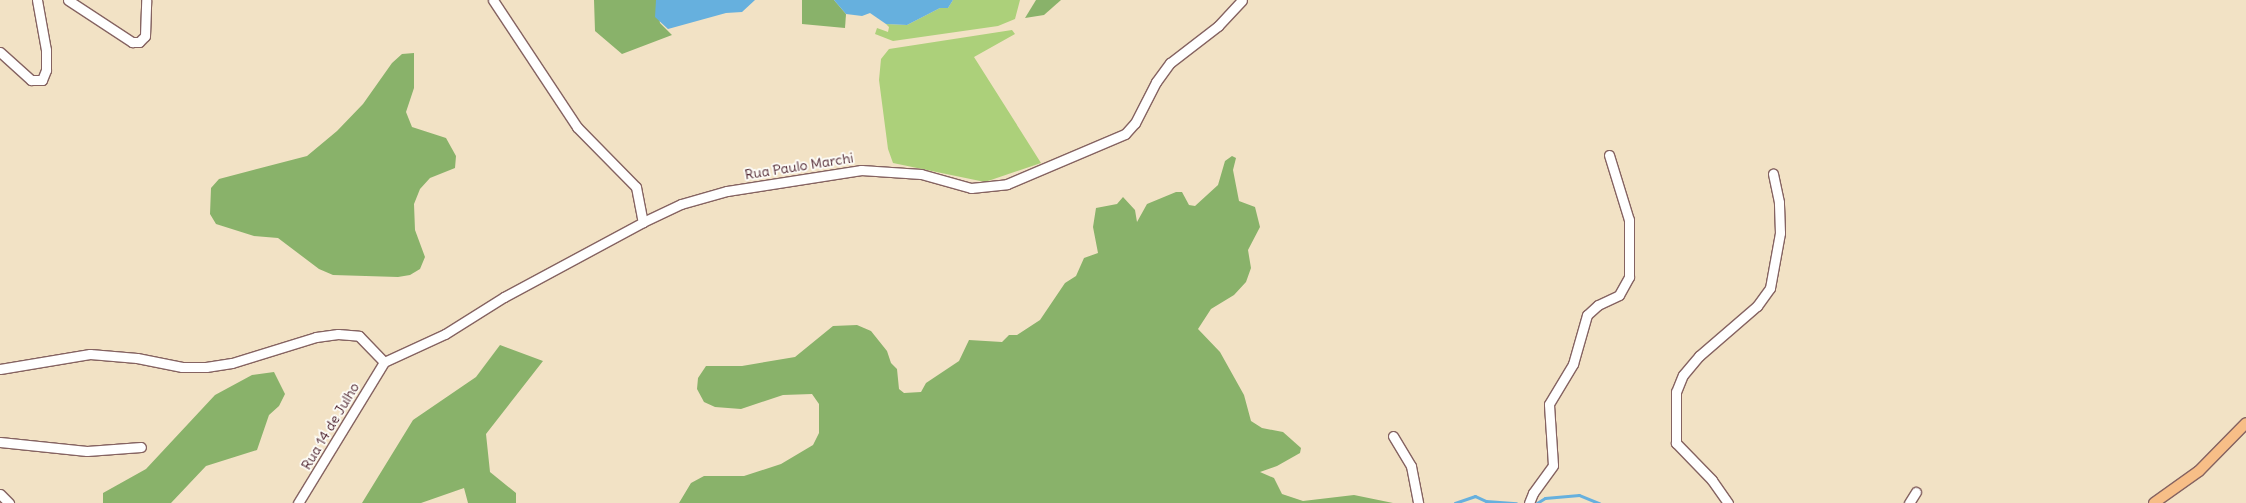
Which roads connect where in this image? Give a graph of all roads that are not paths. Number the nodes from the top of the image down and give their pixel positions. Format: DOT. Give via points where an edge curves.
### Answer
graph roads {
  1 [pos="36,0"];
  2 [pos="68,0"];
  3 [pos="146,0"];
  4 [pos="494,0"];
  5 [pos="1242,0"];
  6 [pos="0,52"];
  7 [pos="1609,155"];
  8 [pos="1773,174"];
  9 [pos="643,222"];
  10 [pos="384,362"];
  11 [pos="0,369"];
  12 [pos="2246,423"];
  13 [pos="1393,436"];
  14 [pos="0,442"];
  15 [pos="141,448"];
  16 [pos="1916,492"];
  17 [pos="0,494"];
  18 [pos="9,503"];
  19 [pos="298,503"];
  20 [pos="1418,503"];
  21 [pos="1529,503"];
  22 [pos="1728,503"];
  23 [pos="1909,503"];
  24 [pos="2154,503"];
  1 -- 6 [label="street" via="46,50 46,70 42,80 31,80"];
  2 -- 3 [label="street" via="132,42 139,42 145,36"];
  4 -- 9 [label="street" via="577,127 636,187"];
  5 -- 9 [label="street, Rua Paulo Marchi" via="1218,26 1170,63 1156,82 1135,123 1125,134 1008,184 971,188 921,174 861,170 727,191 681,204"];
  7 -- 21 [label="street" via="1628,220 1629,276 1619,295 1598,305 1587,315 1572,364 1550,404 1554,465 1533,492"];
  8 -- 22 [label="street" via="1779,202 1780,233 1770,288 1757,306 1699,356 1683,375 1676,392 1676,443 1712,480"];
  9 -- 10 [label="street, Rua Paulo Marchi" via="504,297 424,345"];
  10 -- 11 [label="street" via="359,336 338,334 206,367 182,367 137,358 90,354"];
  10 -- 19 [label="street, Rua 14 de Julho"];
  12 -- 24 [label="main road" via="2199,471"];
  13 -- 20 [label="street" via="1411,466"];
  14 -- 15 [label="street" via="87,451"];
  16 -- 23 [label="street"];
  17 -- 18 [label="street"];
}
